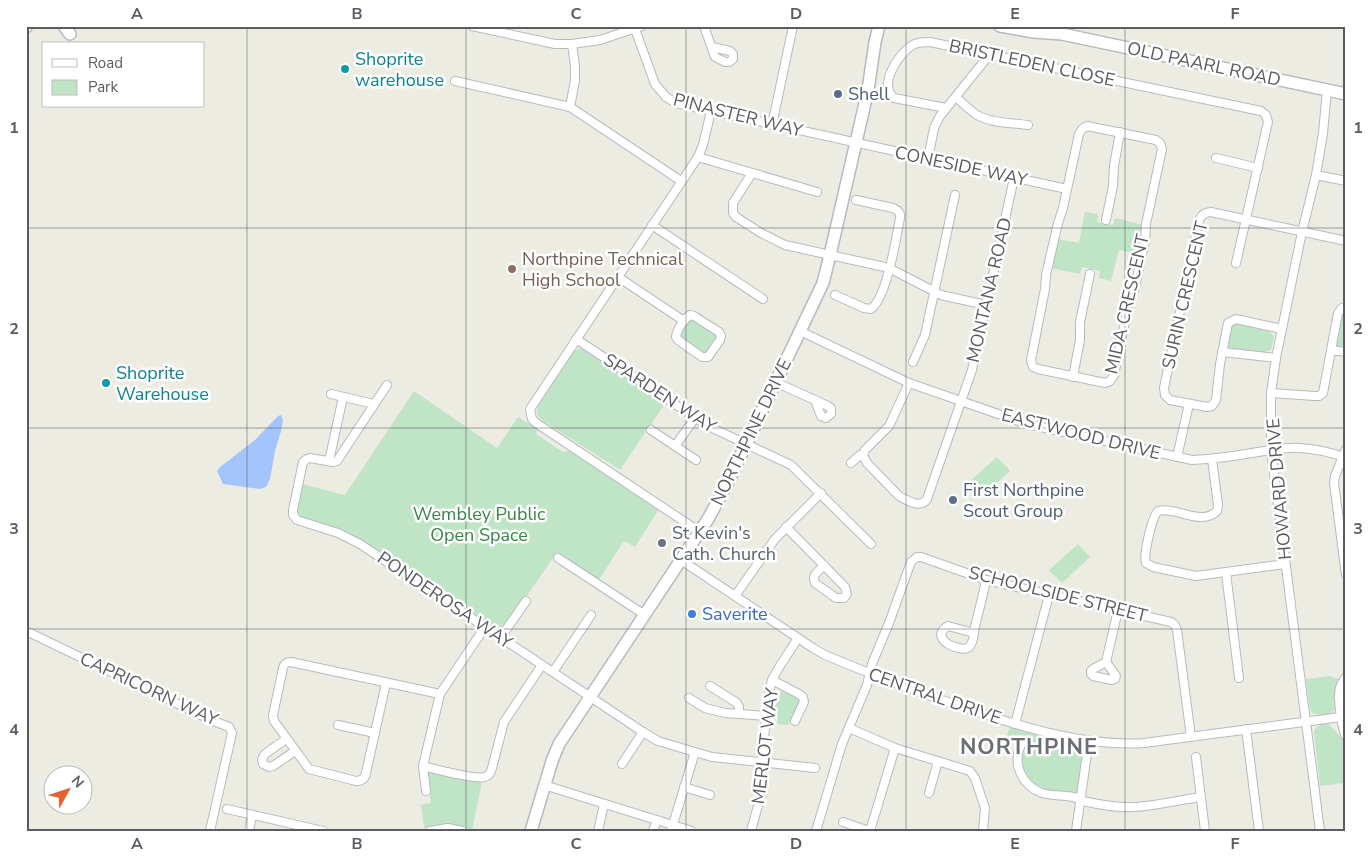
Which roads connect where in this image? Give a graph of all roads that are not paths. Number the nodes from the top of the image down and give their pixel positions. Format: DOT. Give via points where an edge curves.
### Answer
graph roads {
  1 [pos="472,26"];
  2 [pos="704,26"];
  3 [pos="793,26"];
  4 [pos="880,26"];
  5 [pos="1000,26"];
  6 [pos="1042,26"];
  7 [pos="638,28"];
  8 [pos="1062,34"];
  9 [pos="572,44"];
  10 [pos="712,47"];
  11 [pos="987,54"];
  12 [pos="454,81"];
  13 [pos="1327,90"];
  14 [pos="1346,94"];
  15 [pos="956,97"];
  16 [pos="570,107"];
  17 [pos="946,108"];
  18 [pos="711,111"];
  19 [pos="772,125"];
  20 [pos="1028,125"];
  21 [pos="1120,132"];
  22 [pos="855,143"];
  23 [pos="698,157"];
  24 [pos="1216,158"];
  25 [pos="928,159"];
  26 [pos="1258,168"];
  27 [pos="752,173"];
  28 [pos="1316,175"];
  29 [pos="1014,178"];
  30 [pos="681,181"];
  31 [pos="1346,181"];
  32 [pos="1067,189"];
  33 [pos="818,192"];
  34 [pos="955,195"];
  35 [pos="856,200"];
  36 [pos="1106,220"];
  37 [pos="1246,220"];
  38 [pos="652,225"];
  39 [pos="1302,232"];
  40 [pos="1346,241"];
  41 [pos="830,255"];
  42 [pos="1236,263"];
  43 [pos="890,268"];
  44 [pos="1090,274"];
  45 [pos="618,277"];
  46 [pos="934,290"];
  47 [pos="835,295"];
  48 [pos="763,299"];
  49 [pos="986,304"];
  50 [pos="1346,307"];
  51 [pos="684,322"];
  52 [pos="1282,329"];
  53 [pos="800,331"];
  54 [pos="576,339"];
  55 [pos="1331,350"];
  56 [pos="1222,352"];
  57 [pos="1346,352"];
  58 [pos="1276,358"];
  59 [pos="912,362"];
  60 [pos="1073,376"];
  61 [pos="776,382"];
  62 [pos="909,384"];
  63 [pos="387,385"];
  64 [pos="1271,393"];
  65 [pos="331,394"];
  66 [pos="343,397"];
  67 [pos="815,400"];
  68 [pos="961,401"];
  69 [pos="374,404"];
  70 [pos="1189,404"];
  71 [pos="695,418"];
  72 [pos="651,430"];
  73 [pos="746,443"];
  74 [pos="676,446"];
  75 [pos="1346,448"];
  76 [pos="1271,450"];
  77 [pos="863,455"];
  78 [pos="1177,457"];
  79 [pos="1344,458"];
  80 [pos="1212,459"];
  81 [pos="696,460"];
  82 [pos="329,461"];
  83 [pos="851,464"];
  84 [pos="821,493"];
  85 [pos="786,527"];
  86 [pos="1343,528"];
  87 [pos="700,532"];
  88 [pos="871,544"];
  89 [pos="558,558"];
  90 [pos="1345,558"];
  91 [pos="681,560"];
  92 [pos="1285,564"];
  93 [pos="824,565"];
  94 [pos="1226,573"];
  95 [pos="1346,575"];
  96 [pos="986,580"];
  97 [pos="1049,595"];
  98 [pos="735,596"];
  99 [pos="526,601"];
  100 [pos="1118,610"];
  101 [pos="645,614"];
  102 [pos="591,615"];
  103 [pos="485,627"];
  104 [pos="26,631"];
  105 [pos="974,633"];
  106 [pos="501,637"];
  107 [pos="798,638"];
  108 [pos="1106,662"];
  109 [pos="542,665"];
  110 [pos="553,672"];
  111 [pos="870,674"];
  112 [pos="1346,677"];
  113 [pos="1239,678"];
  114 [pos="772,680"];
  115 [pos="386,683"];
  116 [pos="710,686"];
  117 [pos="440,694"];
  118 [pos="590,697"];
  119 [pos="689,698"];
  120 [pos="739,714"];
  121 [pos="766,716"];
  122 [pos="1341,717"];
  123 [pos="795,721"];
  124 [pos="1306,722"];
  125 [pos="1015,724"];
  126 [pos="338,725"];
  127 [pos="849,728"];
  128 [pos="1246,730"];
  129 [pos="643,732"];
  130 [pos="375,734"];
  131 [pos="1191,737"];
  132 [pos="1346,737"];
  133 [pos="286,739"];
  134 [pos="1089,740"];
  135 [pos="1022,744"];
  136 [pos="895,748"];
  137 [pos="295,751"];
  138 [pos="695,752"];
  139 [pos="1196,757"];
  140 [pos="938,761"];
  141 [pos="762,762"];
  142 [pos="622,764"];
  143 [pos="424,766"];
  144 [pos="815,768"];
  145 [pos="544,785"];
  146 [pos="684,787"];
  147 [pos="426,791"];
  148 [pos="929,793"];
  149 [pos="710,795"];
  150 [pos="1201,797"];
  151 [pos="1080,800"];
  152 [pos="604,804"];
  153 [pos="227,809"];
  154 [pos="252,815"];
  155 [pos="657,820"];
  156 [pos="843,822"];
  157 [pos="672,828"];
  158 [pos="210,831"];
  159 [pos="248,831"];
  160 [pos="323,831"];
  161 [pos="430,831"];
  162 [pos="462,831"];
  163 [pos="531,831"];
  164 [pos="598,831"];
  165 [pos="653,831"];
  166 [pos="692,831"];
  167 [pos="751,831"];
  168 [pos="816,831"];
  169 [pos="869,831"];
  170 [pos="983,831"];
  171 [pos="1076,831"];
  172 [pos="1206,831"];
  173 [pos="1259,831"];
  174 [pos="1320,831"];
  1 -- 9 [label="street" via="555,44"];
  2 -- 10 [label="street"];
  3 -- 19 [label="street"];
  4 -- 22 [label="street, NORTHPINE DRIVE"];
  5 -- 8 [label="street, OLD PAARL ROAD"];
  6 -- 8 [label="street, OLD PAARL ROAD"];
  7 -- 9 [label="street" via="600,40"];
  7 -- 18 [label="street, PINASTER WAY" via="652,79 661,93 676,103"];
  8 -- 13 [label="street, OLD PAARL ROAD"];
  9 -- 16 [label="street" via="575,80"];
  11 -- 15 [label="street"];
  11 -- 17 [label="street, BRISTLEDEN CLOSE" via="920,42 900,56 892,70 889,94 894,98"];
  11 -- 26 [label="street, BRISTLEDEN CLOSE" via="1259,110 1268,122"];
  12 -- 16 [label="street"];
  13 -- 14 [label="street, OLD PAARL ROAD"];
  13 -- 28 [label="street, HOWARD DRIVE"];
  15 -- 17 [label="street"];
  15 -- 20 [label="street" via="982,117"];
  16 -- 30 [label="street"];
  17 -- 25 [label="street" via="934,128"];
  18 -- 19 [label="street, PINASTER WAY"];
  18 -- 23 [label="street"];
  19 -- 22 [label="street, PINASTER WAY"];
  21 -- 32 [label="street, MIDA CRESCENT" via="1090,126 1082,129"];
  21 -- 36 [label="street"];
  21 -- 60 [label="street, MIDA CRESCENT" via="1156,140 1162,152 1113,378 1105,383"];
  22 -- 25 [label="street, CONESIDE WAY"];
  22 -- 41 [label="street, NORTHPINE DRIVE"];
  23 -- 27 [label="street"];
  23 -- 30 [label="street"];
  24 -- 26 [label="street"];
  25 -- 29 [label="street, CONESIDE WAY"];
  26 -- 37 [label="street"];
  27 -- 33 [label="street"];
  27 -- 41 [label="street" via="733,203 734,215 785,245"];
  28 -- 31 [label="street"];
  28 -- 39 [label="street, HOWARD DRIVE"];
  29 -- 32 [label="street, CONESIDE WAY"];
  29 -- 49 [label="street, MONTANA ROAD"];
  30 -- 38 [label="street"];
  32 -- 60 [label="street, MIDA CRESCENT" via="1046,275 1046,290 1031,360 1033,367 1038,369"];
  34 -- 46 [label="street"];
  35 -- 43 [label="street" via="894,208 899,212"];
  37 -- 39 [label="street, SURIN CRESCENT"];
  37 -- 42 [label="street"];
  37 -- 70 [label="street, SURIN CRESCENT" via="1209,212 1199,220 1163,390 1170,400"];
  38 -- 45 [label="street"];
  38 -- 48 [label="street"];
  39 -- 40 [label="street, SURIN CRESCENT"];
  39 -- 52 [label="street, HOWARD DRIVE"];
  41 -- 43 [label="street"];
  41 -- 53 [label="street, NORTHPINE DRIVE" via="823,283"];
  43 -- 46 [label="street"];
  43 -- 47 [label="street" via="871,309"];
  44 -- 60 [label="street"];
  45 -- 51 [label="street"];
  45 -- 54 [label="street"];
  46 -- 49 [label="street" via="942,295"];
  46 -- 59 [label="street" via="925,335"];
  49 -- 68 [label="street, MONTANA ROAD" via="972,370"];
  50 -- 55 [label="street" via="1338,313"];
  51 -- 51 [label="street" via="676,333 677,338 708,357 720,340 720,334 692,315"];
  52 -- 56 [label="street" via="1233,320 1227,325"];
  52 -- 58 [label="street, HOWARD DRIVE"];
  53 -- 61 [label="street, NORTHPINE DRIVE"];
  53 -- 62 [label="street, EASTWOOD DRIVE"];
  54 -- 71 [label="street, SPARDEN WAY"];
  54 -- 87 [label="street" via="530,409 532,419"];
  55 -- 57 [label="street"];
  55 -- 64 [label="street" via="1322,394"];
  56 -- 58 [label="street"];
  56 -- 70 [label="street" via="1216,403 1207,407"];
  58 -- 64 [label="street, HOWARD DRIVE"];
  61 -- 67 [label="street"];
  61 -- 73 [label="street, NORTHPINE DRIVE"];
  62 -- 68 [label="street, EASTWOOD DRIVE"];
  62 -- 77 [label="street" via="889,426"];
  63 -- 69 [label="street"];
  64 -- 76 [label="street, HOWARD DRIVE"];
  65 -- 66 [label="street"];
  66 -- 69 [label="street"];
  66 -- 82 [label="street"];
  68 -- 77 [label="street, MONTANA ROAD" via="925,503 918,504 899,496"];
  68 -- 78 [label="street, EASTWOOD DRIVE" via="1034,426"];
  69 -- 82 [label="street" via="338,460"];
  70 -- 78 [label="street"];
  71 -- 73 [label="street, SPARDEN WAY"];
  71 -- 74 [label="street"];
  72 -- 74 [label="street"];
  73 -- 84 [label="street, SPARDEN WAY" via="791,465"];
  73 -- 87 [label="street, NORTHPINE DRIVE"];
  74 -- 81 [label="street"];
  75 -- 79 [label="street"];
  76 -- 79 [label="street, EASTWOOD DRIVE" via="1314,449"];
  76 -- 80 [label="street, EASTWOOD DRIVE"];
  76 -- 92 [label="street, HOWARD DRIVE"];
  77 -- 83 [label="street"];
  78 -- 80 [label="street, EASTWOOD DRIVE"];
  79 -- 86 [label="street" via="1334,483"];
  80 -- 94 [label="street" via="1217,511 1214,515 1202,517 1158,511 1145,556 1146,563 1152,567 1186,575"];
  82 -- 103 [label="street, PONDEROSA WAY" via="310,458 303,462 294,518 360,544"];
  84 -- 85 [label="street"];
  84 -- 88 [label="street, SPARDEN WAY"];
  85 -- 93 [label="street"];
  85 -- 98 [label="street"];
  86 -- 90 [label="street"];
  87 -- 91 [label="street, NORTHPINE DRIVE"];
  89 -- 101 [label="street"];
  90 -- 95 [label="street"];
  91 -- 98 [label="street, CENTRAL DRIVE"];
  91 -- 101 [label="street, NORTHPINE DRIVE"];
  92 -- 94 [label="street"];
  92 -- 124 [label="street, HOWARD DRIVE"];
  93 -- 93 [label="street" via="846,589 844,598 836,598 813,580"];
  94 -- 113 [label="street"];
  96 -- 97 [label="street, SCHOOLSIDE STREET"];
  96 -- 105 [label="street"];
  96 -- 111 [label="street, SCHOOLSIDE STREET" via="921,557 915,558"];
  97 -- 100 [label="street, SCHOOLSIDE STREET"];
  97 -- 125 [label="street"];
  98 -- 107 [label="street, CENTRAL DRIVE"];
  99 -- 106 [label="street"];
  100 -- 108 [label="street"];
  100 -- 131 [label="street, SCHOOLSIDE STREET" via="1173,623 1177,630"];
  101 -- 118 [label="street, NORTHPINE DRIVE"];
  102 -- 110 [label="street"];
  103 -- 106 [label="street, PONDEROSA WAY"];
  103 -- 117 [label="street"];
  104 -- 158 [label="street, CAPRICORN WAY" via="229,726 232,733"];
  106 -- 109 [label="street, PONDEROSA WAY"];
  107 -- 111 [label="street, CENTRAL DRIVE" via="825,655"];
  107 -- 114 [label="street, MERLOT WAY"];
  109 -- 110 [label="street, PONDEROSA WAY"];
  109 -- 143 [label="street" via="504,722 487,776 478,778"];
  110 -- 118 [label="street, PONDEROSA WAY"];
  111 -- 125 [label="street, CENTRAL DRIVE"];
  111 -- 127 [label="street"];
  112 -- 122 [label="street" via="1339,693"];
  114 -- 121 [label="street, MERLOT WAY"];
  114 -- 123 [label="street" via="803,697 804,702"];
  115 -- 117 [label="street"];
  115 -- 130 [label="street"];
  115 -- 133 [label="street" via="286,663 273,715"];
  116 -- 120 [label="street" via="737,703"];
  117 -- 143 [label="street"];
  118 -- 129 [label="street, PONDEROSA WAY"];
  118 -- 145 [label="street, NORTHPINE DRIVE" via="559,744"];
  119 -- 120 [label="street" via="705,708"];
  120 -- 121 [label="street"];
  121 -- 141 [label="street, MERLOT WAY"];
  122 -- 124 [label="street, CENTRAL DRIVE"];
  122 -- 132 [label="street"];
  124 -- 128 [label="street, CENTRAL DRIVE"];
  124 -- 174 [label="street, HOWARD DRIVE"];
  125 -- 134 [label="street, CENTRAL DRIVE"];
  126 -- 130 [label="street"];
  127 -- 136 [label="street"];
  127 -- 168 [label="street"];
  128 -- 131 [label="street, CENTRAL DRIVE"];
  128 -- 173 [label="street"];
  129 -- 138 [label="street, PONDEROSA WAY" via="658,741"];
  129 -- 142 [label="street"];
  130 -- 137 [label="street" via="366,776 356,781 310,770"];
  131 -- 134 [label="street, CENTRAL DRIVE" via="1128,744"];
  133 -- 137 [label="street"];
  133 -- 137 [label="street" via="265,754 263,764 274,766"];
  134 -- 151 [label="street"];
  135 -- 151 [label="street" via="1017,761 1026,782 1044,793"];
  136 -- 140 [label="street"];
  136 -- 169 [label="street"];
  138 -- 141 [label="street, PONDEROSA WAY" via="718,758"];
  138 -- 146 [label="street"];
  139 -- 150 [label="street"];
  140 -- 148 [label="street"];
  140 -- 170 [label="street" via="967,770 974,776 985,808"];
  141 -- 144 [label="street, PONDEROSA WAY"];
  141 -- 167 [label="street, MERLOT WAY" via="762,792"];
  143 -- 147 [label="street"];
  145 -- 152 [label="street"];
  145 -- 163 [label="street, NORTHPINE DRIVE"];
  146 -- 149 [label="street"];
  146 -- 157 [label="street"];
  150 -- 151 [label="street" via="1133,807"];
  150 -- 172 [label="street"];
  151 -- 171 [label="street"];
  152 -- 155 [label="street"];
  152 -- 164 [label="street"];
  153 -- 154 [label="street"];
  154 -- 159 [label="street"];
  154 -- 160 [label="street"];
  155 -- 157 [label="street"];
  155 -- 165 [label="street"];
  156 -- 169 [label="street"];
  157 -- 166 [label="street"];
  161 -- 162 [label="street" via="448,828"];
}
